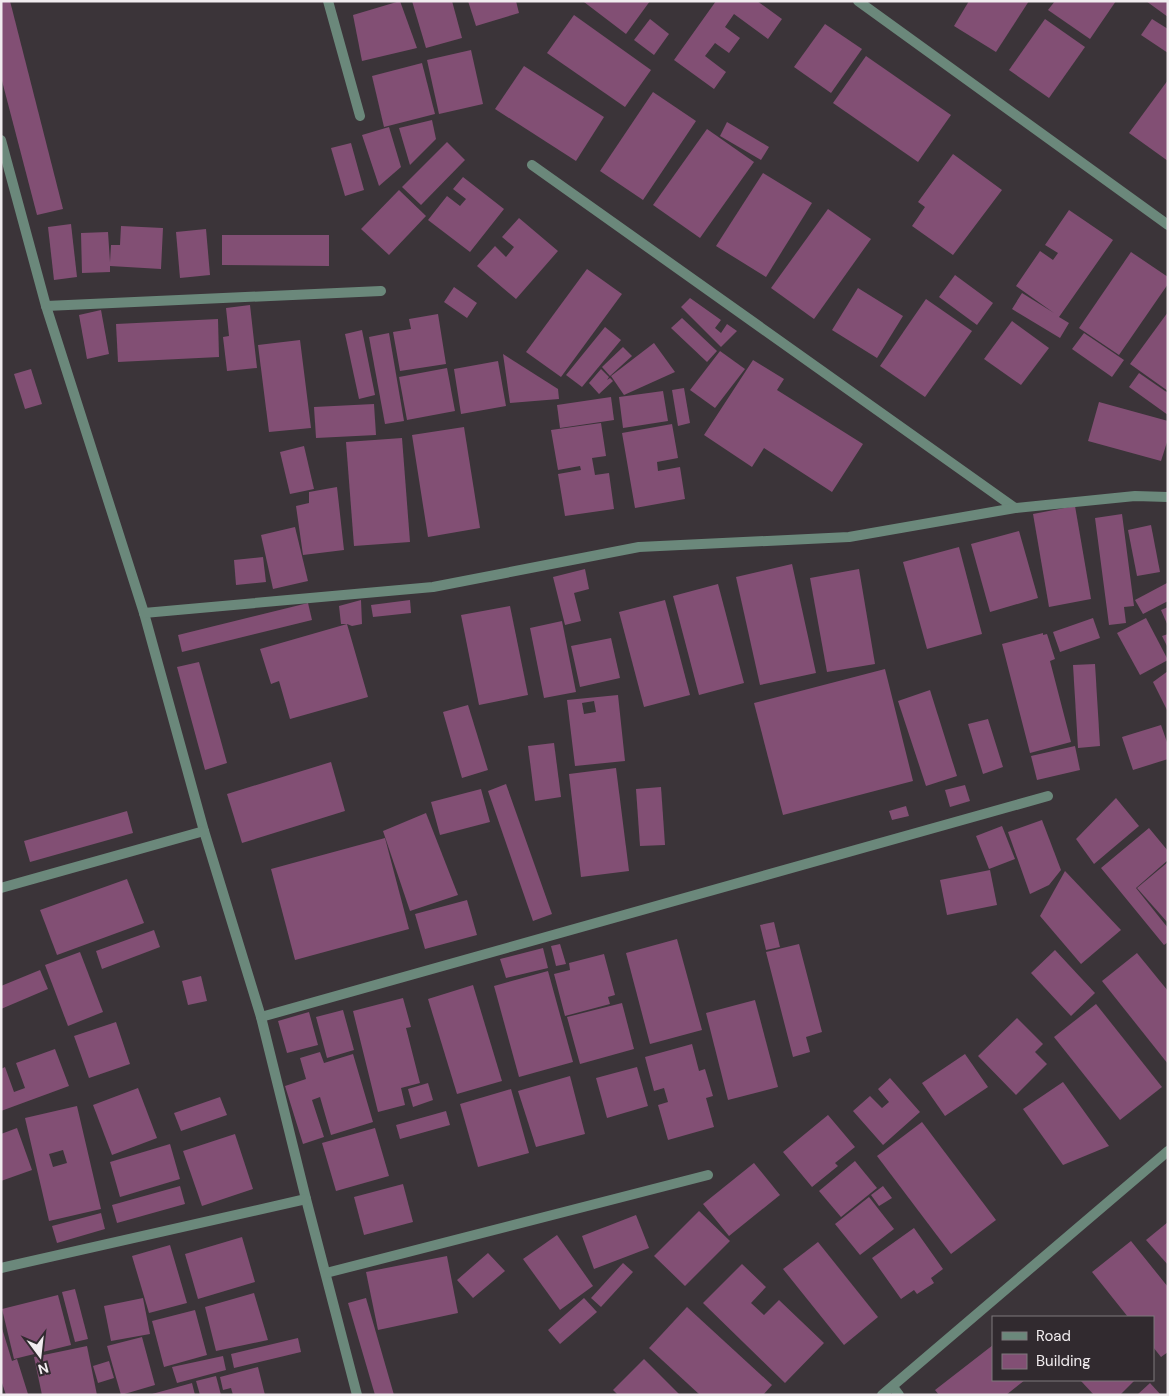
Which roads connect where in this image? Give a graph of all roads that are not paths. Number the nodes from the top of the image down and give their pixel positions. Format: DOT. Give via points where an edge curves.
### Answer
graph roads {
  1 [pos="328,1"];
  2 [pos="858,1"];
  3 [pos="360,116"];
  4 [pos="1,140"];
  5 [pos="532,165"];
  6 [pos="1168,225"];
  7 [pos="381,291"];
  8 [pos="46,306"];
  9 [pos="1168,497"];
  10 [pos="1015,508"];
  11 [pos="144,613"];
  12 [pos="1048,796"];
  13 [pos="204,832"];
  14 [pos="1,888"];
  15 [pos="260,1017"];
  16 [pos="1168,1151"];
  17 [pos="708,1175"];
  18 [pos="306,1199"];
  19 [pos="1,1268"];
  20 [pos="326,1273"];
  21 [pos="896,1391"];
  22 [pos="357,1395"];
  23 [pos="882,1395"];
  1 -- 3 [label="street"];
  2 -- 6 [label="street"];
  4 -- 8 [label="street"];
  5 -- 10 [label="street"];
  7 -- 8 [label="street"];
  8 -- 11 [label="street"];
  9 -- 10 [label="street" via="1135,496"];
  10 -- 11 [label="street" via="849,537 639,547 433,588"];
  11 -- 13 [label="street"];
  12 -- 15 [label="street"];
  13 -- 14 [label="street"];
  13 -- 15 [label="street"];
  15 -- 18 [label="street"];
  16 -- 21 [label="street"];
  17 -- 20 [label="street"];
  18 -- 19 [label="street"];
  18 -- 20 [label="street"];
  20 -- 22 [label="street"];
  21 -- 23 [label="street"];
}
